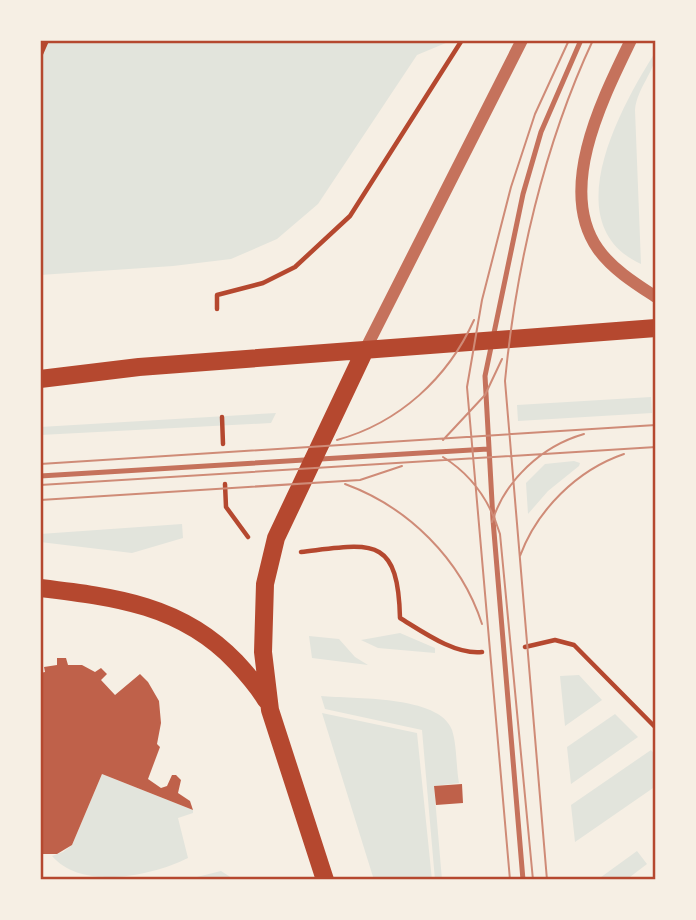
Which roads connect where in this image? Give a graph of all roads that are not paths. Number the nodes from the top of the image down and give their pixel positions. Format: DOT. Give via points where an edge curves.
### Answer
graph roads {
  1 [pos="522,40"];
  2 [pos="581,40"];
  3 [pos="631,40"];
  4 [pos="656,297"];
  5 [pos="656,328"];
  6 [pos="365,350"];
  7 [pos="40,379"];
  8 [pos="488,449"];
  9 [pos="40,476"];
  10 [pos="40,589"];
  11 [pos="271,710"];
  12 [pos="325,880"];
  13 [pos="523,880"];
  1 -- 6 [label="street"];
  2 -- 8 [label="lane" via="541,132 504,275 485,376"];
  3 -- 4 [label="street" via="584,156 580,206 597,248"];
  5 -- 6 [label="main road"];
  6 -- 7 [label="main road"];
  6 -- 11 [label="main road" via="275,538 265,584 263,652"];
  8 -- 9 [label="lane"];
  8 -- 13 [label="lane"];
  10 -- 11 [label="main road" via="137,602 183,620 228,653"];
  11 -- 12 [label="main road"];
}
